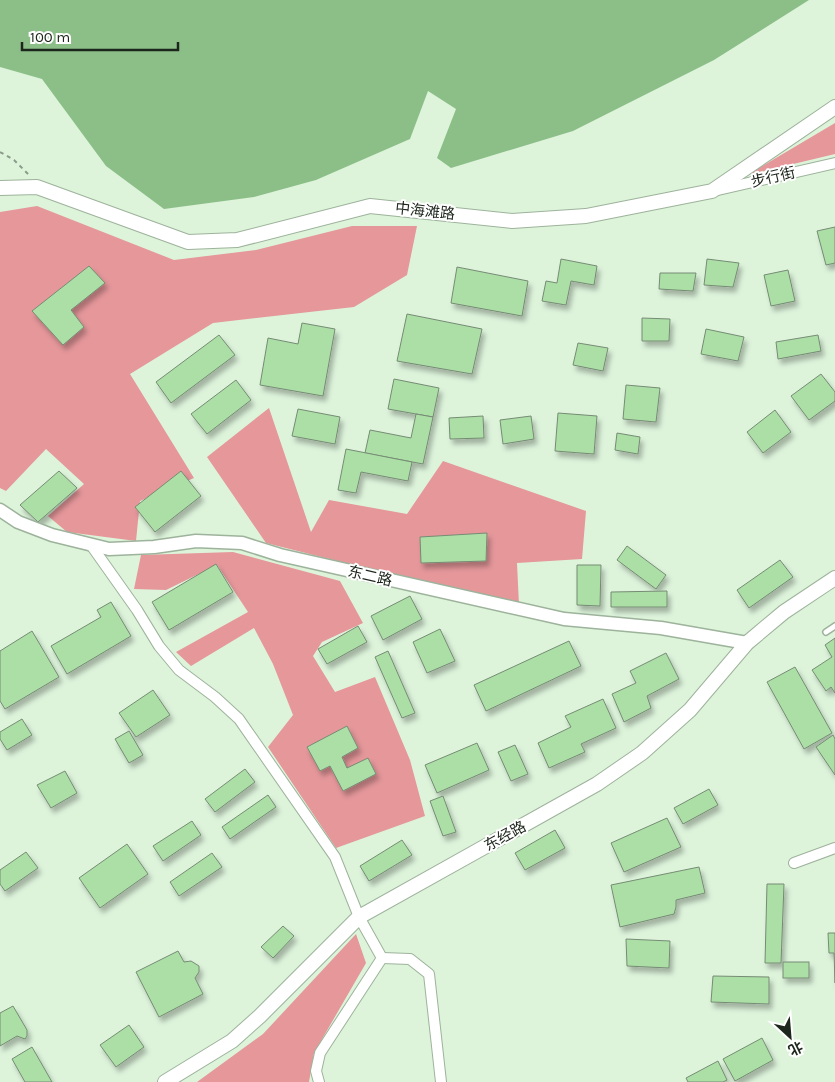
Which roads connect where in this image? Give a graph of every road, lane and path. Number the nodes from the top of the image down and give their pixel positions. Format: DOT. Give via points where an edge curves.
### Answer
graph roads {
  1 [pos="835,107"];
  2 [pos="0,152"];
  3 [pos="835,163"];
  4 [pos="34,187"];
  5 [pos="0,188"];
  6 [pos="712,191"];
  7 [pos="0,510"];
  8 [pos="91,545"];
  9 [pos="835,578"];
  10 [pos="835,626"];
  11 [pos="826,632"];
  12 [pos="746,643"];
  13 [pos="835,848"];
  14 [pos="794,863"];
  15 [pos="359,918"];
  16 [pos="382,958"];
  17 [pos="165,1082"];
  18 [pos="319,1082"];
  19 [pos="441,1082"];
  1 -- 6 [label="main road, 中海滩路"];
  2 -- 4 [label="path" via="28,174"];
  3 -- 6 [label="street, 步行街"];
  4 -- 5 [label="main road, 中海滩路"];
  4 -- 6 [label="main road, 中海滩路" via="188,242 238,240 370,206 512,222 586,216"];
  7 -- 8 [label="street, 东二路" via="18,522"];
  8 -- 12 [label="street, 东二路" via="109,550 196,541 242,543 280,555 564,619 661,628"];
  8 -- 15 [label="street" via="159,646 179,670 239,718 335,858"];
  9 -- 12 [label="main road, 东经路" via="784,612"];
  10 -- 11 [label="lane"];
  12 -- 15 [label="main road, 东经路" via="690,710 634,758 597,784"];
  13 -- 14 [label="street"];
  15 -- 16 [label="street"];
  15 -- 17 [label="main road, 东经路" via="232,1041"];
  16 -- 18 [label="street" via="320,1052 316,1071"];
  16 -- 19 [label="street" via="410,959 429,974"];
}
